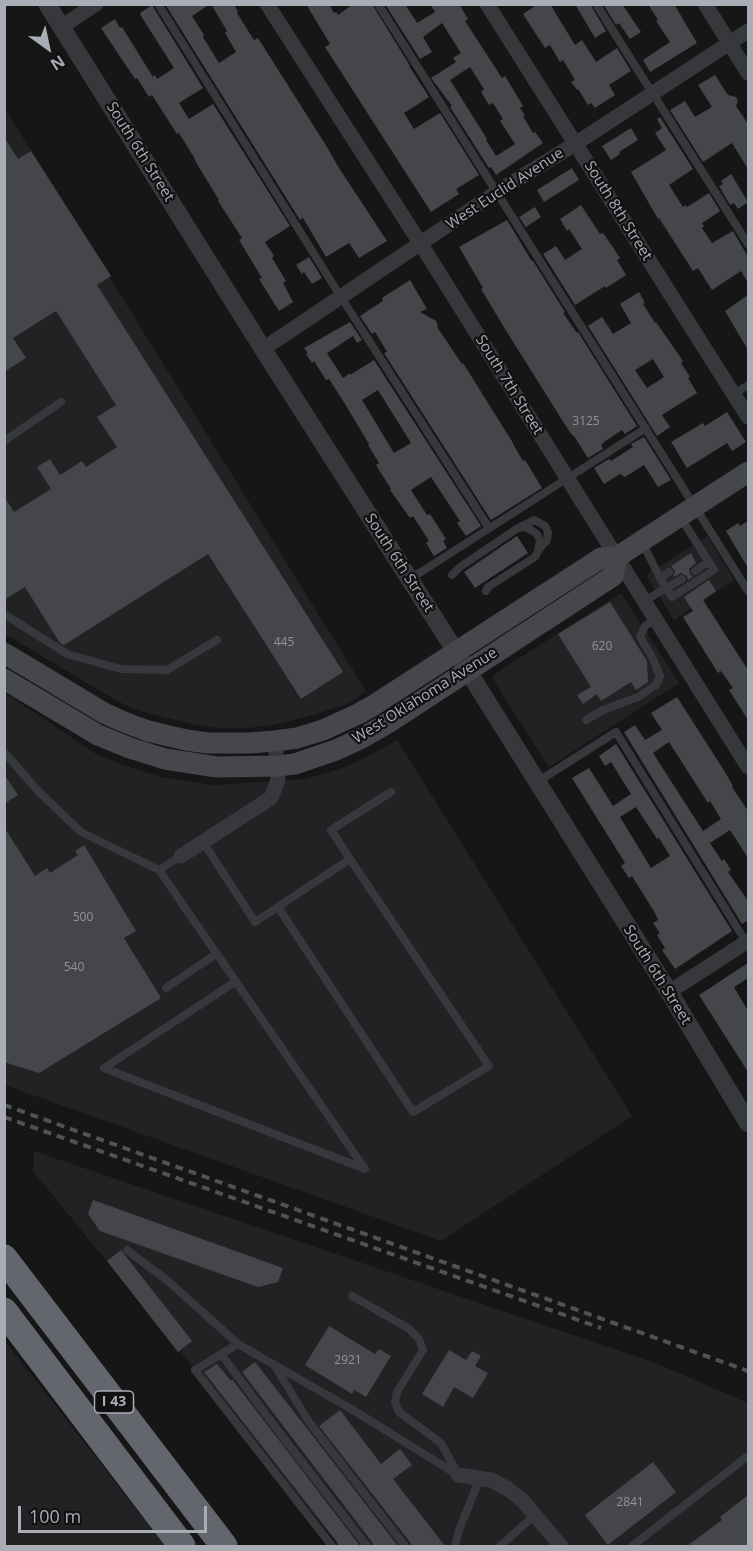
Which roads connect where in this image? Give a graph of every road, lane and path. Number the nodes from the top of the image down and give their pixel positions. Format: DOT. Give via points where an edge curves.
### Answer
graph roads {
  1 [pos="47,4"];
  2 [pos="96,4"];
  3 [pos="158,4"];
  4 [pos="267,4"];
  5 [pos="378,4"];
  6 [pos="487,4"];
  7 [pos="596,4"];
  8 [pos="705,4"];
  9 [pos="61,27"];
  10 [pos="748,31"];
  11 [pos="729,44"];
  12 [pos="748,73"];
  13 [pos="652,93"];
  14 [pos="575,144"];
  15 [pos="497,192"];
  16 [pos="420,243"];
  17 [pos="748,244"];
  18 [pos="341,297"];
  19 [pos="263,349"];
  20 [pos="748,385"];
  21 [pos="734,394"];
  22 [pos="61,402"];
  23 [pos="748,417"];
  24 [pos="646,428"];
  25 [pos="4,441"];
  26 [pos="748,472"];
  27 [pos="567,478"];
  28 [pos="688,511"];
  29 [pos="489,528"];
  30 [pos="642,541"];
  31 [pos="701,550"];
  32 [pos="693,556"];
  33 [pos="617,557"];
  34 [pos="708,562"];
  35 [pos="695,571"];
  36 [pos="669,572"];
  37 [pos="452,575"];
  38 [pos="660,578"];
  39 [pos="410,579"];
  40 [pos="682,579"];
  41 [pos="666,588"];
  42 [pos="486,591"];
  43 [pos="748,591"];
  44 [pos="644,601"];
  45 [pos="4,614"];
  46 [pos="656,620"];
  47 [pos="217,640"];
  48 [pos="4,652"];
  49 [pos="456,652"];
  50 [pos="468,671"];
  51 [pos="4,679"];
  52 [pos="586,720"];
  53 [pos="275,741"];
  54 [pos="4,752"];
  55 [pos="278,766"];
  56 [pos="748,767"];
  57 [pos="537,782"];
  58 [pos="391,792"];
  59 [pos="203,842"];
  60 [pos="181,856"];
  61 [pos="350,859"];
  62 [pos="159,870"];
  63 [pos="278,907"];
  64 [pos="748,943"];
  65 [pos="216,954"];
  66 [pos="235,982"];
  67 [pos="166,988"];
  68 [pos="669,992"];
  69 [pos="748,1123"];
  70 [pos="127,1250"];
  71 [pos="4,1258"];
  72 [pos="352,1296"];
  73 [pos="4,1311"];
  74 [pos="238,1344"];
  75 [pos="221,1354"];
  76 [pos="274,1365"];
  77 [pos="748,1456"];
  78 [pos="459,1475"];
  79 [pos="480,1477"];
  80 [pos="536,1515"];
  81 [pos="182,1546"];
  82 [pos="224,1546"];
  83 [pos="332,1546"];
  84 [pos="367,1546"];
  85 [pos="405,1546"];
  86 [pos="455,1546"];
  87 [pos="500,1546"];
  88 [pos="561,1546"];
  89 [pos="632,1546"];
  1 -- 9 [label="street, South 6th Street"];
  2 -- 9 [label="street"];
  3 -- 18 [label="lane"];
  4 -- 16 [label="street, South 7th Street"];
  5 -- 15 [label="lane"];
  6 -- 14 [label="street, South 8th Street"];
  7 -- 13 [label="lane"];
  8 -- 11 [label="street"];
  9 -- 19 [label="street, South 6th Street"];
  10 -- 11 [label="street, West Euclid Avenue"];
  11 -- 12 [label="street"];
  11 -- 13 [label="street, West Euclid Avenue"];
  13 -- 14 [label="street, West Euclid Avenue"];
  13 -- 17 [label="lane"];
  14 -- 15 [label="street, West Euclid Avenue"];
  14 -- 21 [label="street, South 8th Street"];
  15 -- 16 [label="street, West Euclid Avenue"];
  15 -- 24 [label="lane"];
  16 -- 18 [label="street, West Euclid Avenue"];
  16 -- 27 [label="street, South 7th Street"];
  18 -- 19 [label="street, West Euclid Avenue"];
  18 -- 29 [label="lane"];
  19 -- 39 [label="street, South 6th Street"];
  20 -- 21 [label="lane"];
  21 -- 23 [label="street, South 8th Street"];
  22 -- 25 [label="lane"];
  24 -- 27 [label="lane"];
  24 -- 28 [label="lane"];
  26 -- 28 [label="main road, West Oklahoma Avenue"];
  27 -- 29 [label="lane"];
  27 -- 33 [label="street, South 7th Street"];
  28 -- 30 [label="main road, West Oklahoma Avenue"];
  28 -- 31 [label="lane"];
  28 -- 43 [label="lane"];
  29 -- 39 [label="lane"];
  30 -- 33 [label="main road, West Oklahoma Avenue"];
  30 -- 38 [label="lane"];
  31 -- 32 [label="lane"];
  31 -- 34 [label="lane"];
  33 -- 44 [label="street, South 7th Street"];
  33 -- 49 [label="main road, West Oklahoma Avenue" via="601,558"];
  33 -- 50 [label="main road, West Oklahoma Avenue" via="613,576"];
  34 -- 35 [label="lane"];
  34 -- 41 [label="lane" via="714,570 672,597"];
  36 -- 38 [label="lane"];
  37 -- 42 [label="lane" via="518,528 526,527 537,534 540,541 535,557"];
  38 -- 41 [label="lane"];
  39 -- 49 [label="street, South 6th Street"];
  40 -- 41 [label="lane"];
  41 -- 44 [label="lane"];
  44 -- 46 [label="street, South 7th Street"];
  45 -- 47 [label="lane" via="67,654 121,669 167,670"];
  46 -- 52 [label="lane" via="645,626 640,637 660,676 656,685"];
  46 -- 56 [label="street, South 7th Street"];
  48 -- 53 [label="main road, West Oklahoma Avenue" via="104,712 148,731 207,743"];
  49 -- 50 [label="street, South 6th Street"];
  49 -- 53 [label="main road, West Oklahoma Avenue" via="358,714 324,730"];
  50 -- 55 [label="main road, West Oklahoma Avenue" via="362,738 296,764"];
  50 -- 57 [label="street, South 6th Street"];
  51 -- 55 [label="main road, West Oklahoma Avenue" via="98,735 138,751 217,767"];
  53 -- 55 [label="street"];
  54 -- 62 [label="lane" via="81,832"];
  55 -- 59 [label="street" via="271,798"];
  57 -- 64 [label="lane" via="616,732"];
  57 -- 68 [label="street, South 6th Street"];
  58 -- 61 [label="lane" via="332,830"];
  59 -- 60 [label="street"];
  59 -- 63 [label="lane" via="255,922"];
  60 -- 62 [label="lane"];
  61 -- 63 [label="lane"];
  61 -- 63 [label="lane" via="489,1066 413,1112"];
  62 -- 65 [label="lane"];
  64 -- 68 [label="street"];
  65 -- 66 [label="lane"];
  65 -- 67 [label="lane"];
  66 -- 66 [label="lane" via="326,1113 365,1169 104,1068"];
  68 -- 69 [label="street, South 6th Street"];
  70 -- 74 [label="lane"];
  71 -- 82 [label="highway, I 43"];
  72 -- 78 [label="lane" via="408,1328 419,1339 423,1350 397,1392 395,1403 399,1412 441,1443"];
  73 -- 81 [label="highway, I 43"];
  74 -- 75 [label="lane"];
  74 -- 76 [label="lane"];
  75 -- 83 [label="lane" via="195,1370"];
  75 -- 84 [label="lane"];
  76 -- 78 [label="lane"];
  76 -- 85 [label="lane" via="309,1422"];
  77 -- 89 [label="lane"];
  78 -- 79 [label="street"];
  79 -- 80 [label="street" via="508,1489"];
  79 -- 86 [label="lane"];
  80 -- 87 [label="lane"];
  80 -- 88 [label="street"];
}
